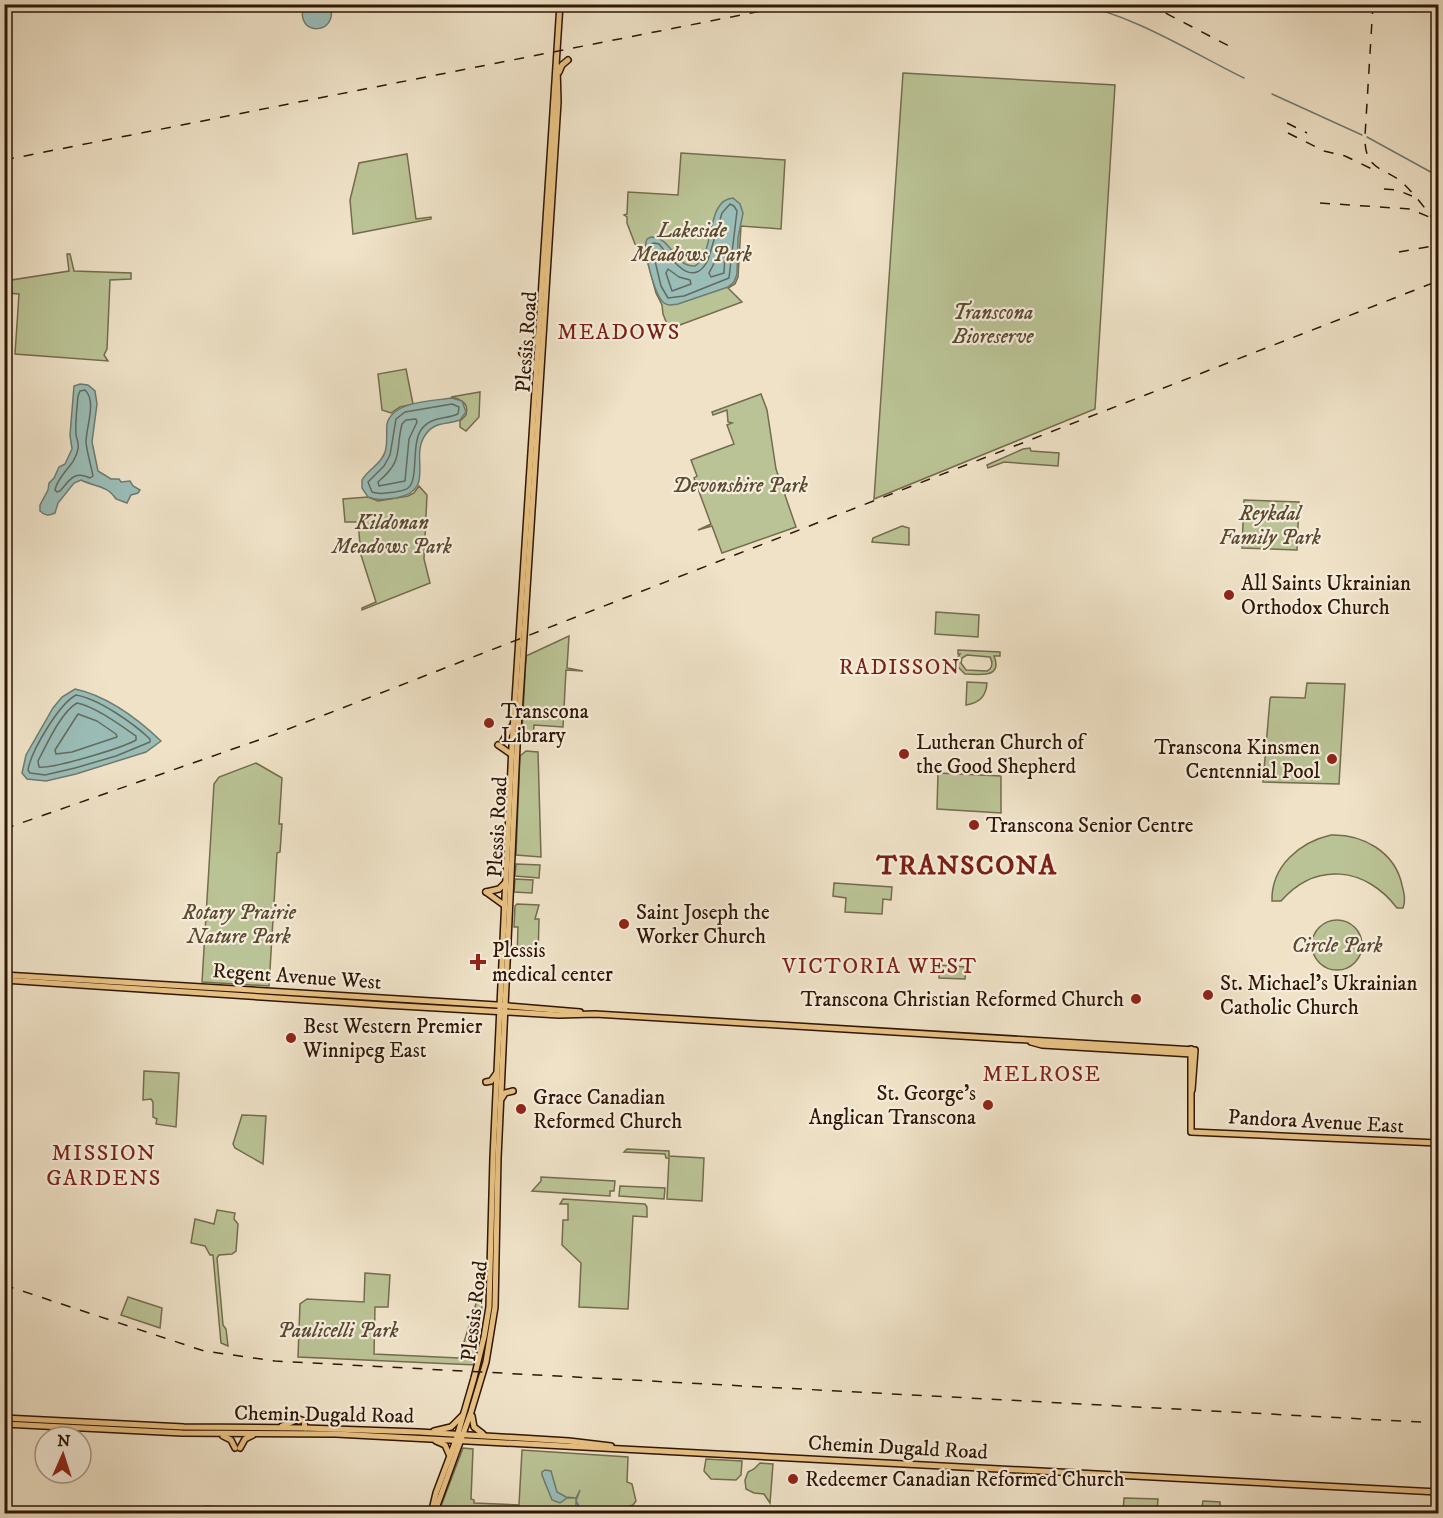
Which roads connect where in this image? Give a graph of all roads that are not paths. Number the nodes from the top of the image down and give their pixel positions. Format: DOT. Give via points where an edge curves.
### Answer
graph roads {
  1 [pos="560,4"];
  2 [pos="568,60"];
  3 [pos="556,62"];
  4 [pos="558,74"];
  5 [pos="538,336"];
  6 [pos="535,369"];
  7 [pos="513,723"];
  8 [pos="503,741"];
  9 [pos="498,745"];
  10 [pos="511,756"];
  11 [pos="506,881"];
  12 [pos="504,908"];
  13 [pos="4,975"];
  14 [pos="4,980"];
  15 [pos="501,993"];
  16 [pos="364,1000"];
  17 [pos="484,1008"];
  18 [pos="502,1009"];
  19 [pos="499,1025"];
  20 [pos="498,1070"];
  21 [pos="486,1082"];
  22 [pos="513,1091"];
  23 [pos="501,1100"];
  24 [pos="1191,1132"];
  25 [pos="1438,1143"];
  26 [pos="471,1412"];
  27 [pos="463,1415"];
  28 [pos="4,1418"];
  29 [pos="4,1424"];
  30 [pos="305,1428"];
  31 [pos="419,1432"];
  32 [pos="255,1433"];
  33 [pos="300,1433"];
  34 [pos="215,1434"];
  35 [pos="493,1437"];
  36 [pos="460,1438"];
  37 [pos="431,1439"];
  38 [pos="513,1441"];
  39 [pos="448,1461"];
  40 [pos="1438,1492"];
  41 [pos="432,1514"];
  1 -- 3 [label="main road, Plessis Road"];
  2 -- 4 [label="main road"];
  3 -- 4 [label="main road, Plessis Road"];
  3 -- 5 [label="main road, Plessis Road"];
  4 -- 18 [label="main road, Plessis Road"];
  5 -- 6 [label="main road, Plessis Road"];
  5 -- 6 [label="main road" via="522,351"];
  6 -- 7 [label="main road, Plessis Road"];
  7 -- 8 [label="main road"];
  7 -- 10 [label="main road, Plessis Road"];
  9 -- 10 [label="main road"];
  10 -- 11 [label="main road, Plessis Road"];
  11 -- 12 [label="main road, Plessis Road"];
  11 -- 12 [label="main road" via="499,890 486,892"];
  12 -- 15 [label="main road, Plessis Road"];
  13 -- 16 [label="main road, Regent Avenue West"];
  14 -- 16 [label="main road, Regent Avenue West"];
  15 -- 17 [label="main road"];
  15 -- 18 [label="main road, Plessis Road"];
  16 -- 17 [label="main road, Regent Avenue West"];
  17 -- 18 [label="main road, Regent Avenue West"];
  17 -- 19 [label="main road"];
  18 -- 19 [label="main road, Plessis Road"];
  18 -- 23 [label="main road, Plessis Road"];
  18 -- 24 [label="main road, Regent Avenue West" via="567,1010 1030,1041 1042,1045 1193,1052"];
  19 -- 20 [label="main road, Plessis Road"];
  20 -- 21 [label="main road"];
  20 -- 27 [label="main road, Plessis Road" via="489,1306"];
  22 -- 23 [label="main road" via="503,1094"];
  23 -- 26 [label="main road, Plessis Road" via="495,1307 486,1362"];
  24 -- 25 [label="main road, Pandora Avenue East"];
  26 -- 35 [label="main road" via="477,1431"];
  26 -- 36 [label="main road, Plessis Road"];
  27 -- 31 [label="main road" via="451,1427"];
  27 -- 36 [label="main road, Plessis Road"];
  28 -- 30 [label="main road, Chemin Dugald Road" via="184,1428 279,1428 299,1419 304,1421"];
  29 -- 34 [label="main road, Chemin Dugald Road"];
  30 -- 31 [label="main road, Chemin Dugald Road"];
  30 -- 33 [label="main road"];
  31 -- 36 [label="main road, Chemin Dugald Road"];
  32 -- 33 [label="main road, Chemin Dugald Road"];
  32 -- 34 [label="main road, Chemin Dugald Road"];
  32 -- 34 [label="main road" via="238,1448 227,1437"];
  33 -- 37 [label="main road, Chemin Dugald Road"];
  35 -- 36 [label="main road, Chemin Dugald Road"];
  35 -- 38 [label="main road, Chemin Dugald Road"];
  36 -- 37 [label="main road, Chemin Dugald Road"];
  36 -- 38 [label="main road, Chemin Dugald Road"];
  36 -- 39 [label="main road, Plessis Road"];
  36 -- 41 [label="main road, Plessis Road"];
  37 -- 39 [label="main road" via="445,1445"];
  38 -- 40 [label="main road, Chemin Dugald Road"];
  39 -- 41 [label="main road, Plessis Road"];
}
